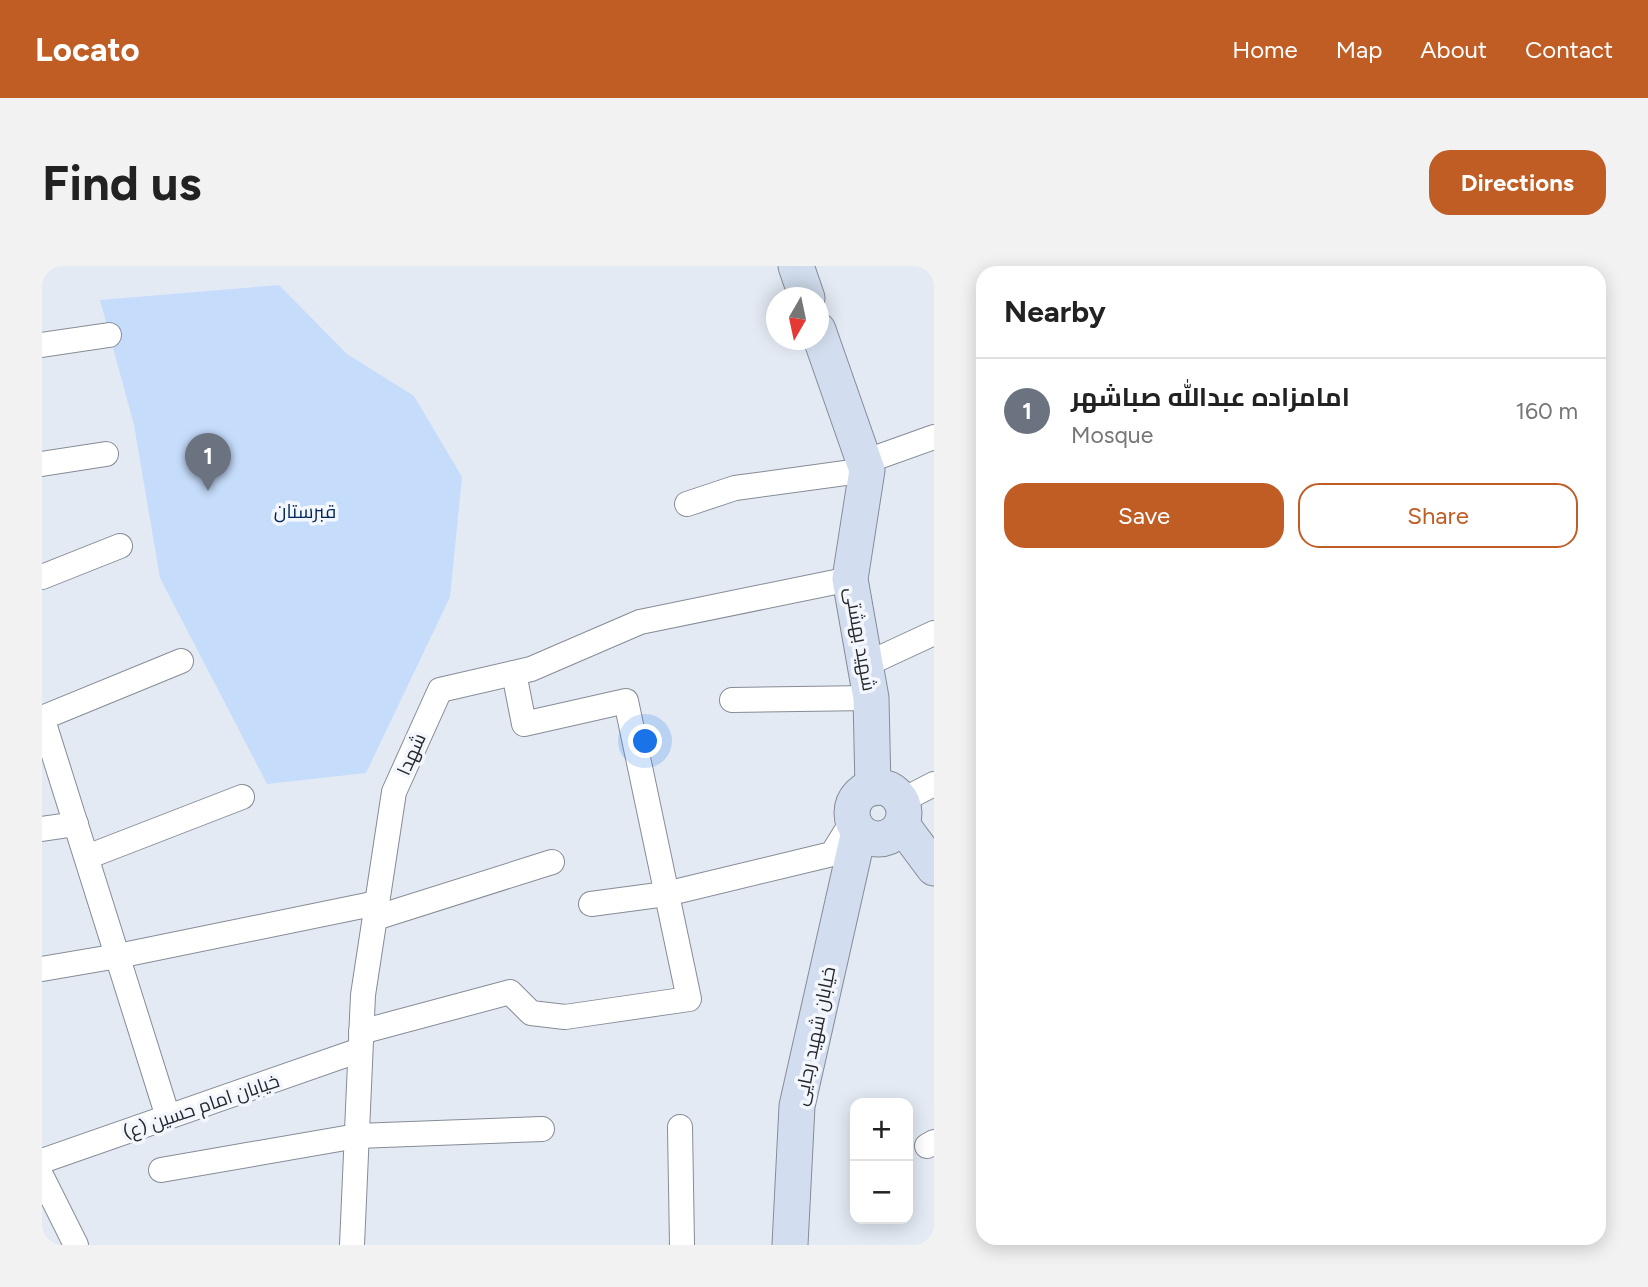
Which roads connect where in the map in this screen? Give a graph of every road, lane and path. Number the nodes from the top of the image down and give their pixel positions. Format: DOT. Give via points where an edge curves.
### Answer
graph roads {
  1 [pos="796,266"];
  2 [pos="803,287"];
  3 [pos="109,335"];
  4 [pos="42,345"];
  5 [pos="825,350"];
  6 [pos="934,437"];
  7 [pos="106,454"];
  8 [pos="42,464"];
  9 [pos="866,466"];
  10 [pos="687,504"];
  11 [pos="120,547"];
  12 [pos="42,577"];
  13 [pos="850,579"];
  14 [pos="934,633"];
  15 [pos="181,662"];
  16 [pos="513,673"];
  17 [pos="868,681"];
  18 [pos="732,700"];
  19 [pos="42,718"];
  20 [pos="934,784"];
  21 [pos="242,797"];
  22 [pos="892,805"];
  23 [pos="76,824"];
  24 [pos="856,825"];
  25 [pos="42,829"];
  26 [pos="86,857"];
  27 [pos="552,862"];
  28 [pos="934,867"];
  29 [pos="666,894"];
  30 [pos="591,904"];
  31 [pos="376,910"];
  32 [pos="118,956"];
  33 [pos="42,969"];
  34 [pos="361,1041"];
  35 [pos="169,1117"];
  36 [pos="680,1127"];
  37 [pos="542,1129"];
  38 [pos="357,1136"];
  39 [pos="42,1161"];
  40 [pos="161,1170"];
  41 [pos="42,1177"];
  42 [pos="76,1245"];
  43 [pos="352,1245"];
  44 [pos="682,1245"];
  45 [pos="790,1245"];
  1 -- 2 [label="street"];
  3 -- 4 [label="street"];
  5 -- 9 [label="street, شهید بهشتی"];
  6 -- 9 [label="street"];
  7 -- 8 [label="street"];
  9 -- 10 [label="street" via="735,488"];
  9 -- 13 [label="street, شهید بهشتی"];
  11 -- 12 [label="street"];
  13 -- 16 [label="street, شهدا" via="640,622"];
  13 -- 17 [label="street, شهید بهشتی"];
  14 -- 17 [label="street"];
  15 -- 19 [label="street"];
  16 -- 29 [label="street" via="524,724 626,701"];
  16 -- 31 [label="street, شهدا" via="440,690 394,792"];
  17 -- 18 [label="street"];
  17 -- 22 [label="street, شهید بهشتی"];
  19 -- 23 [label="street"];
  20 -- 22 [label="street"];
  21 -- 26 [label="street"];
  22 -- 24 [label="street" via="869,789 858,796 853,807"];
  22 -- 24 [label="street" via="894,834 870,838"];
  22 -- 28 [label="street"];
  23 -- 25 [label="street"];
  23 -- 26 [label="street"];
  24 -- 29 [label="street" via="832,854"];
  24 -- 45 [label="street, خیابان شهید رجایی" via="797,1106"];
  26 -- 32 [label="street"];
  27 -- 31 [label="street"];
  29 -- 30 [label="street"];
  29 -- 34 [label="street, خیابان امام حسین (ع)" via="689,999 565,1017 531,1013 510,992"];
  31 -- 32 [label="street"];
  31 -- 34 [label="street, شهدا"];
  32 -- 33 [label="street"];
  32 -- 35 [label="street"];
  34 -- 35 [label="street, خیابان امام حسین (ع)"];
  34 -- 38 [label="street, شهدا"];
  35 -- 39 [label="street, خیابان امام حسین (ع)"];
  36 -- 44 [label="street"];
  37 -- 38 [label="street"];
  38 -- 40 [label="street"];
  38 -- 43 [label="street, شهدا"];
  41 -- 42 [label="street"];
}
